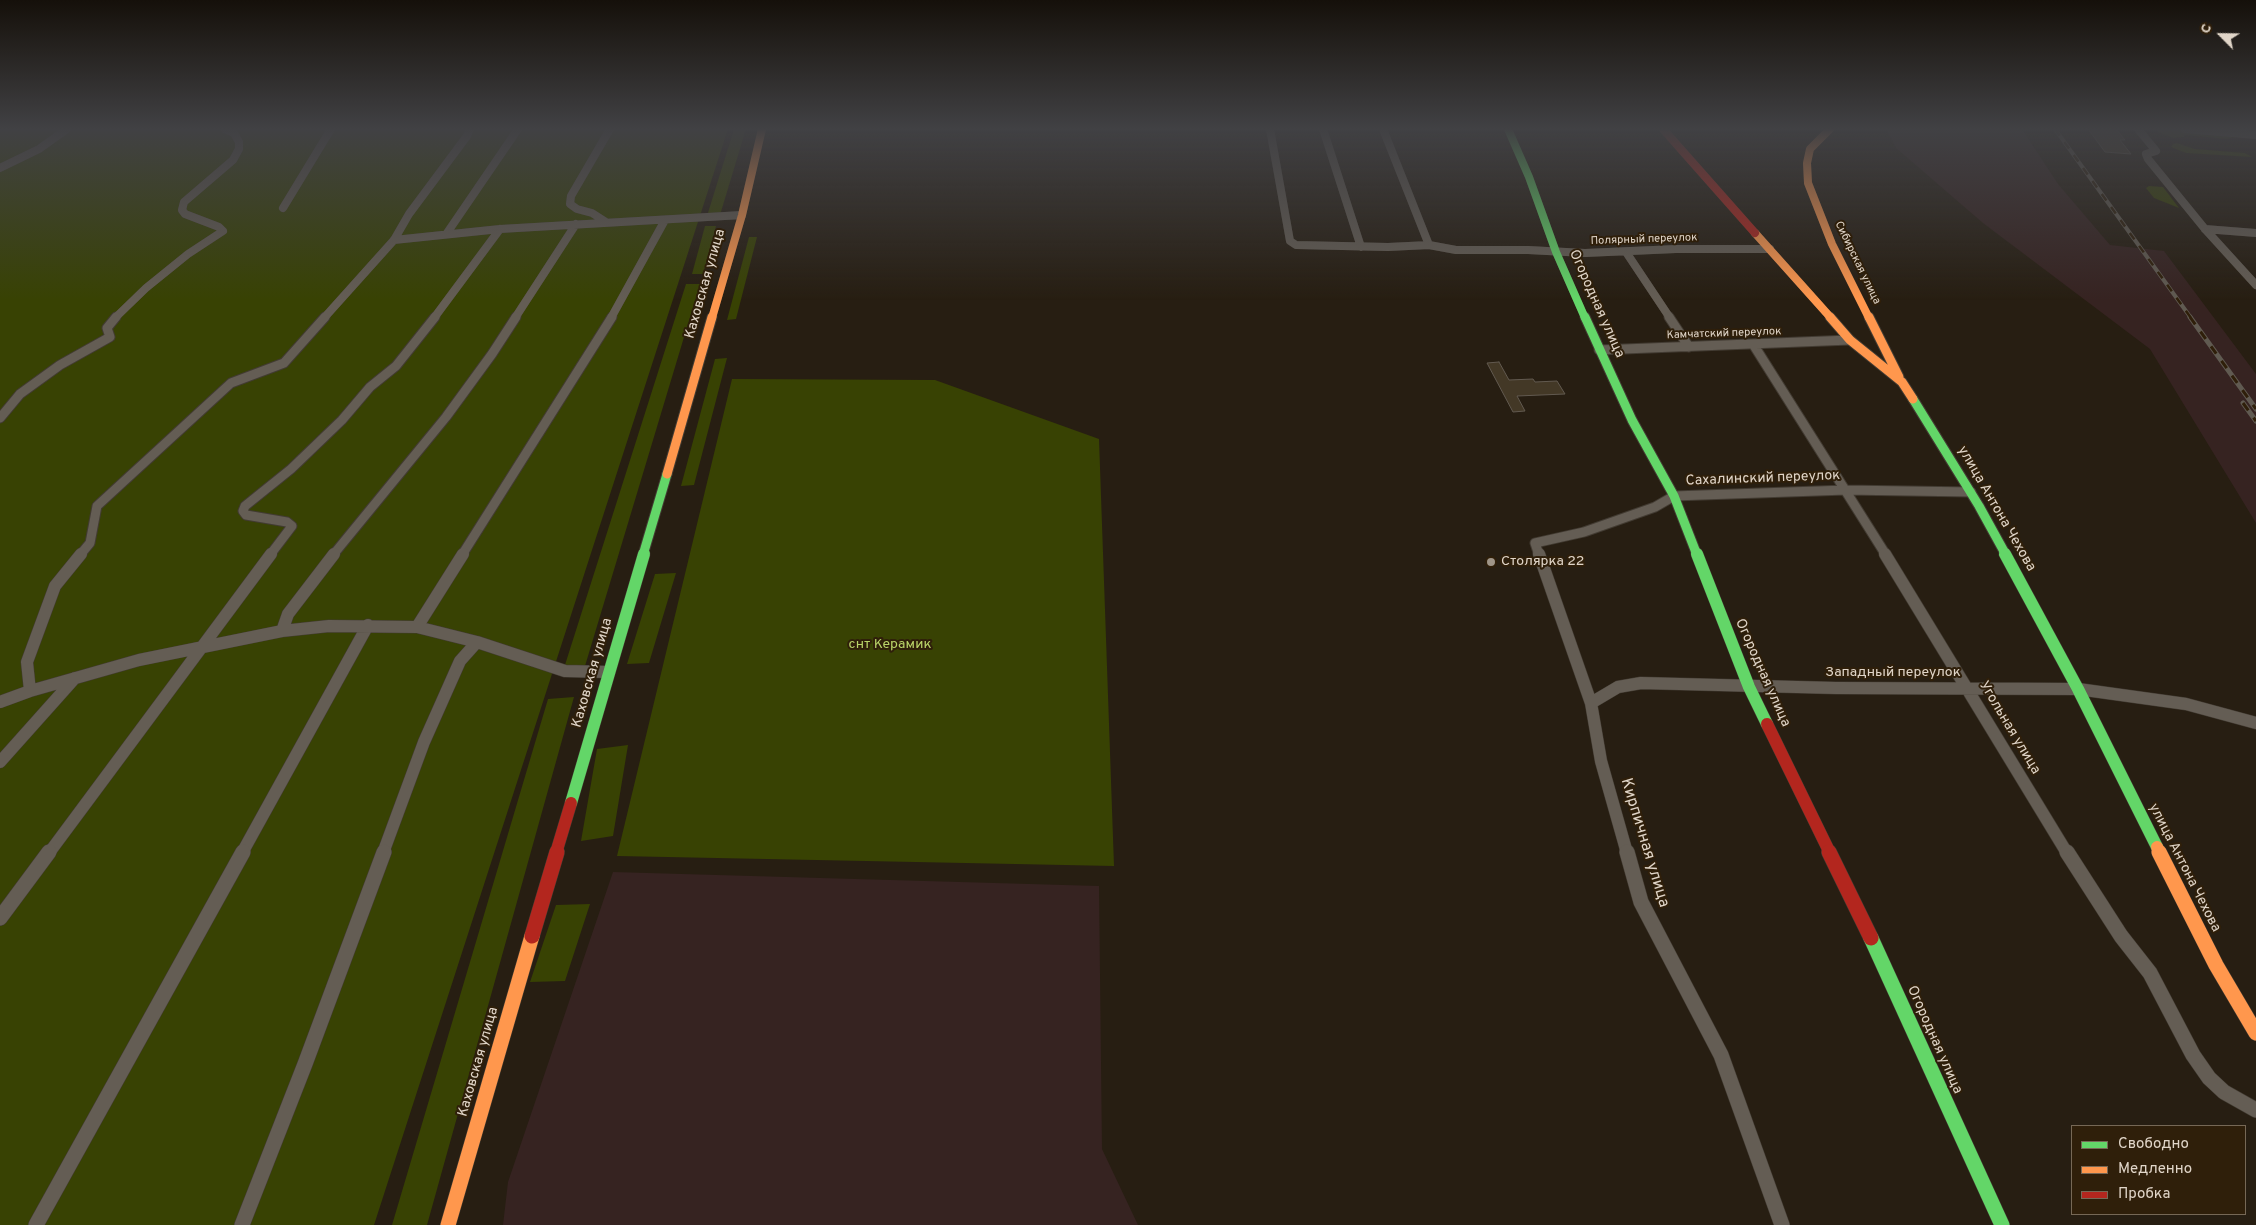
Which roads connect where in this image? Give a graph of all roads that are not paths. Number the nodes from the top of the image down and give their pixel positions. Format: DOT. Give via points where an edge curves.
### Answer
graph roads {
  1 [pos="202,186"];
  2 [pos="296,186"];
  3 [pos="430,186"];
  4 [pos="479,186"];
  5 [pos="577,186"];
  6 [pos="749,186"];
  7 [pos="1281,186"];
  8 [pos="1341,186"];
  9 [pos="1406,186"];
  10 [pos="1532,186"];
  11 [pos="1714,186"];
  12 [pos="1809,186"];
  13 [pos="2171,186"];
  14 [pos="283,208"];
  15 [pos="742,215"];
  16 [pos="665,220"];
  17 [pos="606,222"];
  18 [pos="576,224"];
  19 [pos="500,229"];
  20 [pos="2205,229"];
  21 [pos="447,233"];
  22 [pos="2256,233"];
  23 [pos="394,240"];
  24 [pos="1430,245"];
  25 [pos="1360,247"];
  26 [pos="1770,249"];
  27 [pos="1556,252"];
  28 [pos="1626,252"];
  29 [pos="2256,285"];
  30 [pos="1850,340"];
  31 [pos="1753,344"];
  32 [pos="1689,347"];
  33 [pos="1599,350"];
  34 [pos="1902,382"];
  35 [pos="0,418"];
  36 [pos="1846,490"];
  37 [pos="1971,492"];
  38 [pos="1674,496"];
  39 [pos="1535,543"];
  40 [pos="368,625"];
  41 [pos="417,627"];
  42 [pos="282,631"];
  43 [pos="477,642"];
  44 [pos="203,646"];
  45 [pos="609,672"];
  46 [pos="75,678"];
  47 [pos="1749,687"];
  48 [pos="1966,688"];
  49 [pos="2078,689"];
  50 [pos="30,690"];
  51 [pos="0,702"];
  52 [pos="1591,703"];
  53 [pos="2256,723"];
  54 [pos="0,762"];
  55 [pos="0,918"];
  56 [pos="2256,1034"];
  57 [pos="2256,1110"];
  58 [pos="36,1225"];
  59 [pos="242,1225"];
  60 [pos="448,1225"];
  61 [pos="1782,1225"];
  62 [pos="2002,1225"];
  1 -- 35 [label="street" via="184,202 182,210 224,231 188,254 146,288 110,323 107,328 110,338 52,371 20,394"];
  2 -- 14 [label="street"];
  3 -- 23 [label="street"];
  4 -- 21 [label="street"];
  5 -- 17 [label="street" via="570,204"];
  6 -- 15 [label="street, Каховская улица"];
  7 -- 25 [label="street, Полярный переулок" via="1291,243 1298,246"];
  8 -- 25 [label="street"];
  9 -- 24 [label="street"];
  10 -- 27 [label="street, Огородная улица"];
  11 -- 26 [label="street, улица Антона Чехова"];
  12 -- 34 [label="street, Сибирская улица" via="1832,244"];
  13 -- 20 [label="street"];
  15 -- 16 [label="street"];
  15 -- 45 [label="street, Каховская улица"];
  16 -- 17 [label="street"];
  16 -- 41 [label="street" via="606,327"];
  17 -- 18 [label="street"];
  18 -- 19 [label="street"];
  18 -- 42 [label="street" via="492,354 446,417 314,579 288,614"];
  19 -- 21 [label="street"];
  19 -- 44 [label="street" via="396,366 370,387 292,469 245,506 243,511 246,515 287,522 292,526"];
  20 -- 22 [label="street"];
  20 -- 29 [label="street"];
  21 -- 23 [label="street"];
  23 -- 50 [label="street" via="284,363 231,383 98,506 90,543 55,586 30,653 27,662"];
  24 -- 25 [label="street, Полярный переулок"];
  24 -- 27 [label="street, Полярный переулок" via="1456,250"];
  26 -- 28 [label="street, Полярный переулок"];
  26 -- 30 [label="street, улица Антона Чехова"];
  27 -- 28 [label="street, Полярный переулок"];
  27 -- 33 [label="street, Огородная улица"];
  28 -- 32 [label="street"];
  30 -- 31 [label="street, Камчатский переулок"];
  30 -- 34 [label="street, улица Антона Чехова"];
  31 -- 32 [label="street, Камчатский переулок"];
  31 -- 36 [label="street, Угольная улица"];
  32 -- 33 [label="street, Камчатский переулок"];
  33 -- 38 [label="street, Огородная улица" via="1632,420"];
  34 -- 37 [label="street, улица Антона Чехова"];
  36 -- 37 [label="street, Сахалинский переулок"];
  36 -- 38 [label="street, Сахалинский переулок"];
  36 -- 48 [label="street, Угольная улица"];
  37 -- 49 [label="street, улица Антона Чехова"];
  38 -- 39 [label="street, Сахалинский переулок" via="1655,507 1584,532"];
  38 -- 47 [label="street, Огородная улица"];
  39 -- 52 [label="street, Кирпичная улица"];
  40 -- 41 [label="street"];
  40 -- 42 [label="street"];
  40 -- 58 [label="street"];
  41 -- 43 [label="street"];
  42 -- 44 [label="street"];
  43 -- 45 [label="street" via="565,671"];
  43 -- 59 [label="street" via="460,661 424,742"];
  44 -- 46 [label="street"];
  44 -- 55 [label="street"];
  45 -- 60 [label="street, Каховская улица"];
  46 -- 50 [label="street"];
  46 -- 54 [label="street"];
  47 -- 48 [label="street, Западный переулок"];
  47 -- 52 [label="street, Западный переулок" via="1629,684 1607,692"];
  47 -- 62 [label="street, Огородная улица" via="1867,930"];
  48 -- 49 [label="street, Западный переулок"];
  48 -- 57 [label="street, Угольная улица" via="2070,857 2150,973 2192,1055 2224,1092"];
  49 -- 53 [label="street, Западный переулок" via="2186,704"];
  49 -- 56 [label="street, улица Антона Чехова" via="2216,965"];
  50 -- 51 [label="street"];
  52 -- 61 [label="street, Кирпичная улица" via="1601,761 1641,902 1721,1054"];
}
